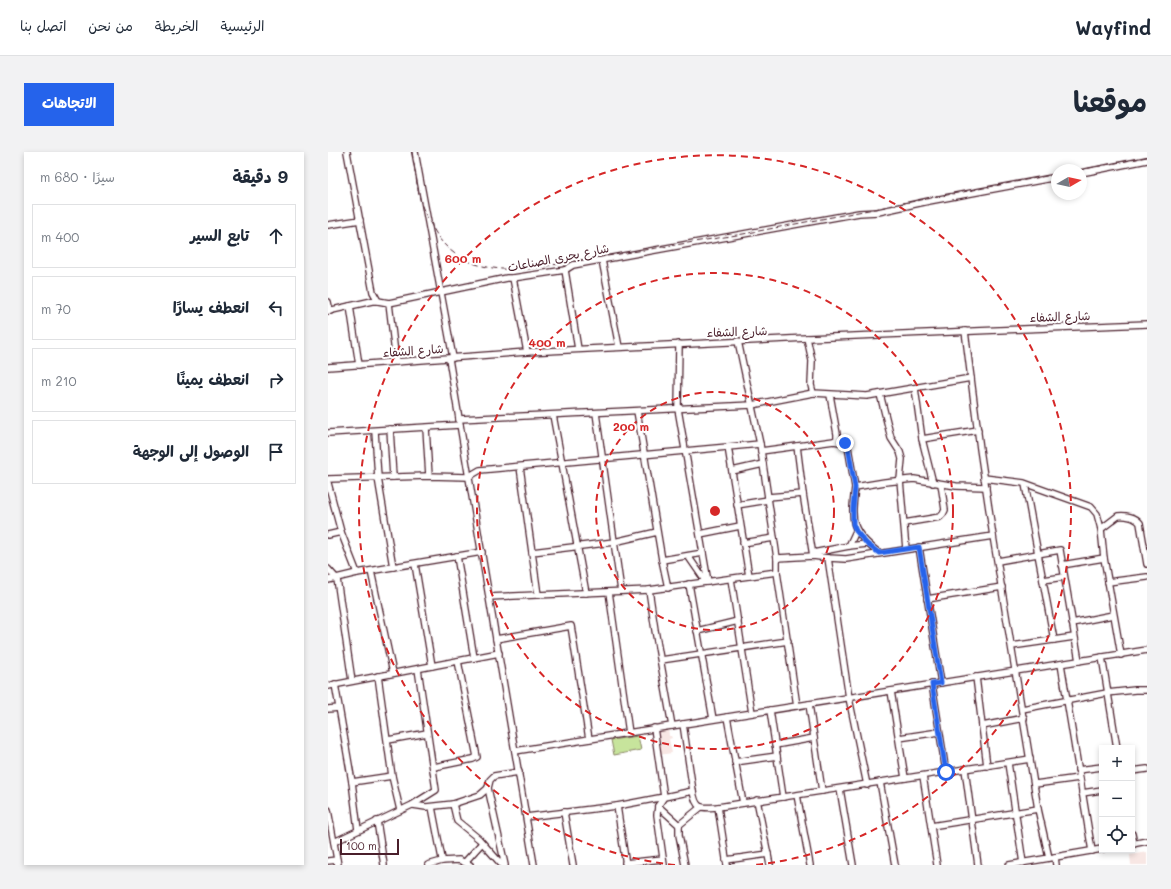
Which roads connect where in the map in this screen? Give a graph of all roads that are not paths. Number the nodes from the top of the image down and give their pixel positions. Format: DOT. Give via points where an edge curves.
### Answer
graph roads {
  1 [pos="347,152"];
  2 [pos="415,152"];
  3 [pos="1147,160"];
  4 [pos="1087,172"];
  5 [pos="1051,178"];
  6 [pos="360,220"];
  7 [pos="328,225"];
  8 [pos="602,260"];
  9 [pos="565,270"];
  10 [pos="513,278"];
  11 [pos="440,292"];
  12 [pos="328,302"];
  13 [pos="378,302"];
  14 [pos="389,304"];
  15 [pos="350,306"];
  16 [pos="329,311"];
  17 [pos="1147,324"];
  18 [pos="965,331"];
  19 [pos="807,338"];
  20 [pos="738,341"];
  21 [pos="679,344"];
  22 [pos="619,347"];
  23 [pos="578,349"];
  24 [pos="527,352"];
  25 [pos="451,359"];
  26 [pos="396,362"];
  27 [pos="359,365"];
  28 [pos="328,367"];
  29 [pos="971,378"];
  30 [pos="915,388"];
  31 [pos="813,393"];
  32 [pos="880,394"];
  33 [pos="830,395"];
  34 [pos="752,405"];
  35 [pos="678,409"];
  36 [pos="637,411"];
  37 [pos="596,413"];
  38 [pos="553,415"];
  39 [pos="460,422"];
  40 [pos="426,428"];
  41 [pos="390,429"];
  42 [pos="978,430"];
  43 [pos="375,431"];
  44 [pos="328,433"];
  45 [pos="922,439"];
  46 [pos="834,441"];
  47 [pos="760,444"];
  48 [pos="797,446"];
  49 [pos="728,447"];
  50 [pos="685,451"];
  51 [pos="761,451"];
  52 [pos="644,455"];
  53 [pos="602,459"];
  54 [pos="561,463"];
  55 [pos="763,464"];
  56 [pos="520,467"];
  57 [pos="732,471"];
  58 [pos="429,476"];
  59 [pos="393,477"];
  60 [pos="378,478"];
  61 [pos="468,478"];
  62 [pos="984,478"];
  63 [pos="328,480"];
  64 [pos="900,480"];
  65 [pos="328,483"];
  66 [pos="933,483"];
  67 [pos="941,484"];
  68 [pos="1025,484"];
  69 [pos="855,487"];
  70 [pos="986,487"];
  71 [pos="802,494"];
  72 [pos="768,499"];
  73 [pos="737,505"];
  74 [pos="904,523"];
  75 [pos="740,526"];
  76 [pos="1101,529"];
  77 [pos="856,531"];
  78 [pos="341,532"];
  79 [pos="657,532"];
  80 [pos="700,534"];
  81 [pos="328,535"];
  82 [pos="994,536"];
  83 [pos="774,538"];
  84 [pos="614,542"];
  85 [pos="743,543"];
  86 [pos="867,544"];
  87 [pos="577,546"];
  88 [pos="849,546"];
  89 [pos="919,547"];
  90 [pos="906,549"];
  91 [pos="482,552"];
  92 [pos="532,552"];
  93 [pos="704,553"];
  94 [pos="879,553"];
  95 [pos="813,554"];
  96 [pos="1038,554"];
  97 [pos="457,556"];
  98 [pos="688,556"];
  99 [pos="777,558"];
  100 [pos="828,558"];
  101 [pos="1104,558"];
  102 [pos="662,560"];
  103 [pos="998,561"];
  104 [pos="415,564"];
  105 [pos="1147,564"];
  106 [pos="1062,565"];
  107 [pos="393,567"];
  108 [pos="328,568"];
  109 [pos="371,571"];
  110 [pos="777,572"];
  111 [pos="357,573"];
  112 [pos="749,576"];
  113 [pos="1064,577"];
  114 [pos="1147,577"];
  115 [pos="337,579"];
  116 [pos="731,579"];
  117 [pos="328,580"];
  118 [pos="1043,580"];
  119 [pos="707,582"];
  120 [pos="1108,582"];
  121 [pos="689,584"];
  122 [pos="1002,587"];
  123 [pos="668,588"];
  124 [pos="649,590"];
  125 [pos="621,591"];
  126 [pos="609,592"];
  127 [pos="586,593"];
  128 [pos="538,595"];
  129 [pos="489,597"];
  130 [pos="927,599"];
  131 [pos="1113,615"];
  132 [pos="738,621"];
  133 [pos="1072,623"];
  134 [pos="697,631"];
  135 [pos="1074,637"];
  136 [pos="496,640"];
  137 [pos="1054,640"];
  138 [pos="788,641"];
  139 [pos="1012,646"];
  140 [pos="742,648"];
  141 [pos="1147,650"];
  142 [pos="499,653"];
  143 [pos="701,654"];
  144 [pos="1121,655"];
  145 [pos="1102,657"];
  146 [pos="474,658"];
  147 [pos="661,660"];
  148 [pos="458,661"];
  149 [pos="1079,661"];
  150 [pos="1061,664"];
  151 [pos="432,666"];
  152 [pos="418,669"];
  153 [pos="1016,671"];
  154 [pos="393,673"];
  155 [pos="378,676"];
  156 [pos="976,677"];
  157 [pos="352,681"];
  158 [pos="941,683"];
  159 [pos="335,684"];
  160 [pos="932,684"];
  161 [pos="328,686"];
  162 [pos="1147,690"];
  163 [pos="891,691"];
  164 [pos="1107,693"];
  165 [pos="849,698"];
  166 [pos="1068,701"];
  167 [pos="809,704"];
  168 [pos="797,706"];
  169 [pos="339,708"];
  170 [pos="328,709"];
  171 [pos="1022,709"];
  172 [pos="770,710"];
  173 [pos="752,713"];
  174 [pos="727,717"];
  175 [pos="1024,718"];
  176 [pos="713,719"];
  177 [pos="683,724"];
  178 [pos="672,726"];
  179 [pos="982,726"];
  180 [pos="654,728"];
  181 [pos="629,732"];
  182 [pos="939,732"];
  183 [pos="427,733"];
  184 [pos="814,738"];
  185 [pos="899,738"];
  186 [pos="589,739"];
  187 [pos="388,740"];
  188 [pos="775,745"];
  189 [pos="1116,745"];
  190 [pos="515,751"];
  191 [pos="777,756"];
  192 [pos="1030,759"];
  193 [pos="735,762"];
  194 [pos="1008,763"];
  195 [pos="434,766"];
  196 [pos="987,766"];
  197 [pos="1099,767"];
  198 [pos="965,769"];
  199 [pos="1147,769"];
  200 [pos="1078,770"];
  201 [pos="1135,771"];
  202 [pos="519,772"];
  203 [pos="946,772"];
  204 [pos="392,776"];
  205 [pos="923,776"];
  206 [pos="905,778"];
  207 [pos="1079,778"];
  208 [pos="352,782"];
  209 [pos="880,782"];
  210 [pos="1034,784"];
  211 [pos="867,785"];
  212 [pos="488,788"];
  213 [pos="840,788"];
  214 [pos="1099,790"];
  215 [pos="693,791"];
  216 [pos="822,791"];
  217 [pos="1082,793"];
  218 [pos="797,795"];
  219 [pos="664,797"];
  220 [pos="783,797"];
  221 [pos="757,800"];
  222 [pos="743,803"];
  223 [pos="453,804"];
  224 [pos="412,805"];
  225 [pos="617,806"];
  226 [pos="658,806"];
  227 [pos="432,807"];
  228 [pos="701,807"];
  229 [pos="718,807"];
  230 [pos="1038,809"];
  231 [pos="400,810"];
  232 [pos="564,812"];
  233 [pos="1016,813"];
  234 [pos="328,814"];
  235 [pos="526,817"];
  236 [pos="972,820"];
  237 [pos="377,821"];
  238 [pos="680,825"];
  239 [pos="931,826"];
  240 [pos="358,830"];
  241 [pos="1147,841"];
  242 [pos="334,842"];
  243 [pos="482,843"];
  244 [pos="1135,844"];
  245 [pos="1099,850"];
  246 [pos="1092,851"];
  247 [pos="768,854"];
  248 [pos="1052,858"];
  249 [pos="328,861"];
  250 [pos="338,862"];
  251 [pos="442,862"];
  252 [pos="664,862"];
  253 [pos="727,863"];
  254 [pos="1023,863"];
  255 [pos="467,864"];
  256 [pos="625,864"];
  257 [pos="384,865"];
  258 [pos="428,865"];
  259 [pos="503,865"];
  260 [pos="534,865"];
  261 [pos="574,865"];
  262 [pos="685,865"];
  263 [pos="770,865"];
  264 [pos="810,865"];
  265 [pos="853,865"];
  266 [pos="895,865"];
  267 [pos="937,865"];
  268 [pos="978,865"];
  269 [pos="1009,865"];
  270 [pos="1056,865"];
  1 -- 6 [label="street"];
  2 -- 11 [label="street"];
  3 -- 4 [label="street"];
  5 -- 8 [label="street, شارع بحرى الصناعات" via="878,212"];
  6 -- 7 [label="street"];
  6 -- 13 [label="street" via="373,292"];
  8 -- 9 [label="street, شارع بحرى الصناعات" via="573,265"];
  8 -- 22 [label="street"];
  9 -- 10 [label="street, شارع بحرى الصناعات"];
  9 -- 23 [label="street"];
  10 -- 11 [label="street, شارع بحرى الصناعات"];
  10 -- 24 [label="street"];
  11 -- 14 [label="street, شارع بحرى الصناعات"];
  11 -- 25 [label="street"];
  12 -- 16 [label="street"];
  13 -- 14 [label="street, شارع بحرى الصناعات"];
  13 -- 15 [label="street, شارع بحرى الصناعات"];
  14 -- 26 [label="street"];
  15 -- 16 [label="street, شارع بحرى الصناعات"];
  15 -- 27 [label="street"];
  17 -- 18 [label="street, شارع الشفاء"];
  18 -- 19 [label="street, شارع الشفاء"];
  18 -- 29 [label="street"];
  19 -- 20 [label="street, شارع الشفاء"];
  19 -- 31 [label="street" via="812,361"];
  20 -- 21 [label="street, شارع الشفاء"];
  20 -- 34 [label="street"];
  21 -- 22 [label="street, شارع الشفاء"];
  21 -- 35 [label="street"];
  22 -- 23 [label="street, شارع الشفاء"];
  23 -- 24 [label="street, شارع الشفاء"];
  24 -- 25 [label="street, شارع الشفاء"];
  25 -- 26 [label="street, شارع الشفاء"];
  25 -- 39 [label="street"];
  26 -- 27 [label="street, شارع الشفاء"];
  27 -- 28 [label="street, شارع الشفاء"];
  29 -- 30 [label="street"];
  29 -- 42 [label="street"];
  30 -- 32 [label="street"];
  30 -- 45 [label="street"];
  31 -- 33 [label="street"];
  31 -- 34 [label="street"];
  32 -- 33 [label="street"];
  32 -- 64 [label="street" via="891,438 902,459"];
  33 -- 46 [label="street" via="837,434"];
  34 -- 35 [label="street"];
  34 -- 47 [label="street"];
  35 -- 36 [label="street"];
  35 -- 50 [label="street"];
  36 -- 37 [label="street"];
  36 -- 52 [label="street"];
  37 -- 38 [label="street"];
  37 -- 53 [label="street"];
  38 -- 39 [label="street"];
  38 -- 54 [label="street"];
  39 -- 40 [label="street"];
  39 -- 61 [label="street"];
  40 -- 41 [label="street"];
  40 -- 58 [label="street"];
  41 -- 43 [label="street"];
  41 -- 59 [label="street"];
  42 -- 45 [label="street"];
  42 -- 62 [label="street"];
  43 -- 44 [label="street"];
  43 -- 60 [label="street"];
  45 -- 66 [label="street"];
  46 -- 48 [label="street"];
  46 -- 69 [label="street" via="845,443 848,447"];
  47 -- 49 [label="street"];
  47 -- 51 [label="street"];
  48 -- 51 [label="street"];
  48 -- 71 [label="street"];
  49 -- 50 [label="street"];
  49 -- 57 [label="street"];
  50 -- 52 [label="street"];
  50 -- 80 [label="street"];
  51 -- 55 [label="street"];
  52 -- 53 [label="street"];
  52 -- 79 [label="street"];
  53 -- 54 [label="street"];
  53 -- 84 [label="street"];
  54 -- 56 [label="street"];
  54 -- 87 [label="street"];
  55 -- 57 [label="street"];
  55 -- 72 [label="street"];
  56 -- 61 [label="street" via="480,470"];
  56 -- 92 [label="street"];
  57 -- 73 [label="street"];
  58 -- 59 [label="street"];
  58 -- 61 [label="street"];
  59 -- 60 [label="street"];
  60 -- 63 [label="street"];
  60 -- 107 [label="street"];
  61 -- 91 [label="street"];
  62 -- 68 [label="street"];
  62 -- 70 [label="street"];
  64 -- 66 [label="street" via="914,479"];
  64 -- 69 [label="street"];
  64 -- 74 [label="street"];
  65 -- 78 [label="street"];
  66 -- 67 [label="street"];
  67 -- 70 [label="street"];
  67 -- 74 [label="street" via="945,510 943,514 940,517"];
  68 -- 76 [label="street" via="1092,507"];
  68 -- 96 [label="street"];
  69 -- 77 [label="street" via="852,518"];
  70 -- 82 [label="street"];
  71 -- 72 [label="street"];
  71 -- 95 [label="street"];
  72 -- 73 [label="street"];
  72 -- 83 [label="street"];
  73 -- 75 [label="street"];
  74 -- 90 [label="street"];
  75 -- 80 [label="street"];
  75 -- 85 [label="street"];
  76 -- 101 [label="street"];
  76 -- 105 [label="street" via="1118,516 1138,521"];
  77 -- 86 [label="street"];
  77 -- 88 [label="street"];
  78 -- 81 [label="street"];
  78 -- 111 [label="street"];
  79 -- 84 [label="street"];
  79 -- 102 [label="street"];
  80 -- 93 [label="street"];
  82 -- 89 [label="street"];
  82 -- 103 [label="street"];
  83 -- 85 [label="street"];
  83 -- 99 [label="street"];
  84 -- 87 [label="street"];
  84 -- 125 [label="street"];
  85 -- 112 [label="street"];
  86 -- 88 [label="street"];
  86 -- 94 [label="street"];
  87 -- 92 [label="street"];
  87 -- 127 [label="street"];
  88 -- 95 [label="street"];
  89 -- 90 [label="street"];
  89 -- 130 [label="street"];
  90 -- 94 [label="street"];
  91 -- 97 [label="street"];
  91 -- 129 [label="street"];
  92 -- 128 [label="street"];
  93 -- 98 [label="street"];
  93 -- 119 [label="street"];
  94 -- 100 [label="street" via="846,559"];
  95 -- 99 [label="street"];
  95 -- 100 [label="street"];
  96 -- 103 [label="street"];
  96 -- 106 [label="street" via="1060,550"];
  96 -- 118 [label="street"];
  97 -- 104 [label="street"];
  97 -- 146 [label="street"];
  98 -- 102 [label="street"];
  98 -- 119 [label="street"];
  99 -- 110 [label="street"];
  100 -- 165 [label="street"];
  101 -- 106 [label="street"];
  101 -- 120 [label="street"];
  102 -- 123 [label="street"];
  103 -- 122 [label="street"];
  104 -- 107 [label="street"];
  104 -- 151 [label="street"];
  106 -- 113 [label="street"];
  107 -- 109 [label="street"];
  108 -- 115 [label="street"];
  109 -- 111 [label="street"];
  109 -- 154 [label="street"];
  110 -- 112 [label="street"];
  110 -- 138 [label="street"];
  111 -- 115 [label="street"];
  112 -- 116 [label="street"];
  113 -- 118 [label="street"];
  113 -- 133 [label="street"];
  114 -- 120 [label="street"];
  115 -- 117 [label="street"];
  115 -- 157 [label="street"];
  116 -- 119 [label="street"];
  116 -- 132 [label="street"];
  118 -- 137 [label="street"];
  119 -- 121 [label="street"];
  120 -- 131 [label="street"];
  121 -- 123 [label="street"];
  121 -- 134 [label="street"];
  122 -- 130 [label="street"];
  122 -- 139 [label="street"];
  123 -- 124 [label="street"];
  124 -- 125 [label="street"];
  124 -- 147 [label="street"];
  125 -- 126 [label="street"];
  126 -- 127 [label="street"];
  126 -- 181 [label="street"];
  127 -- 128 [label="street"];
  128 -- 129 [label="street"];
  129 -- 136 [label="street"];
  130 -- 158 [label="street"];
  131 -- 133 [label="street"];
  131 -- 144 [label="street"];
  132 -- 134 [label="street"];
  132 -- 140 [label="street"];
  133 -- 135 [label="street"];
  134 -- 143 [label="street"];
  135 -- 137 [label="street"];
  135 -- 149 [label="street"];
  136 -- 142 [label="street"];
  136 -- 186 [label="street" via="570,626"];
  137 -- 139 [label="street"];
  138 -- 140 [label="street"];
  138 -- 168 [label="street"];
  139 -- 153 [label="street"];
  140 -- 143 [label="street"];
  140 -- 173 [label="street"];
  141 -- 144 [label="street"];
  142 -- 146 [label="street"];
  142 -- 190 [label="street"];
  143 -- 147 [label="street"];
  143 -- 176 [label="street"];
  144 -- 145 [label="street"];
  145 -- 149 [label="street"];
  145 -- 164 [label="street"];
  146 -- 148 [label="street"];
  147 -- 178 [label="street"];
  148 -- 151 [label="street"];
  148 -- 195 [label="street" via="477,757"];
  149 -- 150 [label="street"];
  150 -- 153 [label="street"];
  150 -- 166 [label="street"];
  151 -- 152 [label="street"];
  152 -- 154 [label="street"];
  152 -- 183 [label="street"];
  153 -- 156 [label="street"];
  153 -- 171 [label="street"];
  154 -- 155 [label="street"];
  155 -- 157 [label="street"];
  155 -- 187 [label="street"];
  156 -- 158 [label="street"];
  156 -- 179 [label="street"];
  157 -- 159 [label="street"];
  158 -- 160 [label="street"];
  159 -- 161 [label="street"];
  159 -- 169 [label="street"];
  160 -- 163 [label="street"];
  160 -- 182 [label="street"];
  162 -- 164 [label="street"];
  163 -- 165 [label="street"];
  163 -- 185 [label="street"];
  164 -- 166 [label="street"];
  164 -- 189 [label="street"];
  165 -- 167 [label="street"];
  165 -- 211 [label="street"];
  166 -- 171 [label="street"];
  166 -- 200 [label="street"];
  167 -- 168 [label="street"];
  167 -- 184 [label="street"];
  168 -- 172 [label="street"];
  169 -- 170 [label="street"];
  169 -- 208 [label="street"];
  171 -- 175 [label="street"];
  172 -- 173 [label="street"];
  172 -- 188 [label="street"];
  173 -- 174 [label="street"];
  174 -- 176 [label="street"];
  174 -- 193 [label="street"];
  175 -- 179 [label="street"];
  175 -- 192 [label="street"];
  176 -- 177 [label="street"];
  177 -- 178 [label="street"];
  177 -- 215 [label="street"];
  178 -- 180 [label="street"];
  179 -- 196 [label="street"];
  180 -- 181 [label="street"];
  180 -- 219 [label="street"];
  181 -- 186 [label="street"];
  182 -- 185 [label="street"];
  182 -- 203 [label="street"];
  183 -- 187 [label="street"];
  183 -- 195 [label="street"];
  184 -- 188 [label="street"];
  184 -- 216 [label="street"];
  185 -- 206 [label="street"];
  186 -- 190 [label="street"];
  187 -- 204 [label="street"];
  188 -- 191 [label="street"];
  190 -- 202 [label="street"];
  191 -- 193 [label="street"];
  191 -- 220 [label="street"];
  192 -- 194 [label="street"];
  192 -- 210 [label="street"];
  193 -- 222 [label="street"];
  194 -- 196 [label="street"];
  194 -- 233 [label="street"];
  195 -- 224 [label="street" via="436,790"];
  196 -- 198 [label="street"];
  197 -- 200 [label="street"];
  198 -- 203 [label="street"];
  198 -- 236 [label="street"];
  199 -- 201 [label="street"];
  200 -- 207 [label="street"];
  202 -- 212 [label="street" via="494,776"];
  202 -- 235 [label="street"];
  203 -- 205 [label="street"];
  204 -- 208 [label="street"];
  204 -- 231 [label="street"];
  205 -- 206 [label="street"];
  205 -- 239 [label="street"];
  206 -- 209 [label="street"];
  207 -- 210 [label="street"];
  207 -- 217 [label="street"];
  208 -- 240 [label="street"];
  209 -- 211 [label="street"];
  209 -- 266 [label="street"];
  210 -- 230 [label="street"];
  211 -- 213 [label="street"];
  212 -- 223 [label="street" via="480,795"];
  212 -- 259 [label="street"];
  213 -- 216 [label="street"];
  213 -- 265 [label="street"];
  214 -- 217 [label="street"];
  215 -- 219 [label="street"];
  215 -- 228 [label="street" via="695,802"];
  216 -- 218 [label="street"];
  217 -- 246 [label="street"];
  218 -- 220 [label="street"];
  218 -- 264 [label="street"];
  219 -- 225 [label="street"];
  219 -- 226 [label="street"];
  220 -- 221 [label="street"];
  221 -- 222 [label="street"];
  221 -- 247 [label="street"];
  222 -- 229 [label="street"];
  223 -- 227 [label="street"];
  223 -- 243 [label="street" via="457,821"];
  224 -- 227 [label="street"];
  224 -- 231 [label="street"];
  225 -- 232 [label="street"];
  225 -- 256 [label="street"];
  226 -- 238 [label="street"];
  226 -- 252 [label="street"];
  227 -- 251 [label="street"];
  228 -- 229 [label="street"];
  228 -- 238 [label="street"];
  229 -- 253 [label="street"];
  230 -- 233 [label="street"];
  230 -- 248 [label="street"];
  231 -- 237 [label="street"];
  232 -- 235 [label="street"];
  232 -- 261 [label="street"];
  233 -- 236 [label="street"];
  233 -- 254 [label="street"];
  234 -- 242 [label="street"];
  235 -- 260 [label="street"];
  236 -- 239 [label="street"];
  236 -- 268 [label="street"];
  237 -- 240 [label="street"];
  237 -- 257 [label="street"];
  238 -- 262 [label="street" via="679,835"];
  239 -- 267 [label="street"];
  240 -- 242 [label="street"];
  241 -- 244 [label="street"];
  242 -- 250 [label="street"];
  243 -- 255 [label="street"];
  243 -- 259 [label="street"];
  245 -- 246 [label="street"];
  246 -- 248 [label="street"];
  247 -- 253 [label="street"];
  247 -- 263 [label="street"];
  248 -- 254 [label="street"];
  248 -- 270 [label="street"];
  249 -- 250 [label="street"];
  251 -- 255 [label="street" via="452,860"];
  251 -- 258 [label="street"];
  252 -- 256 [label="street"];
  254 -- 269 [label="street"];
}
